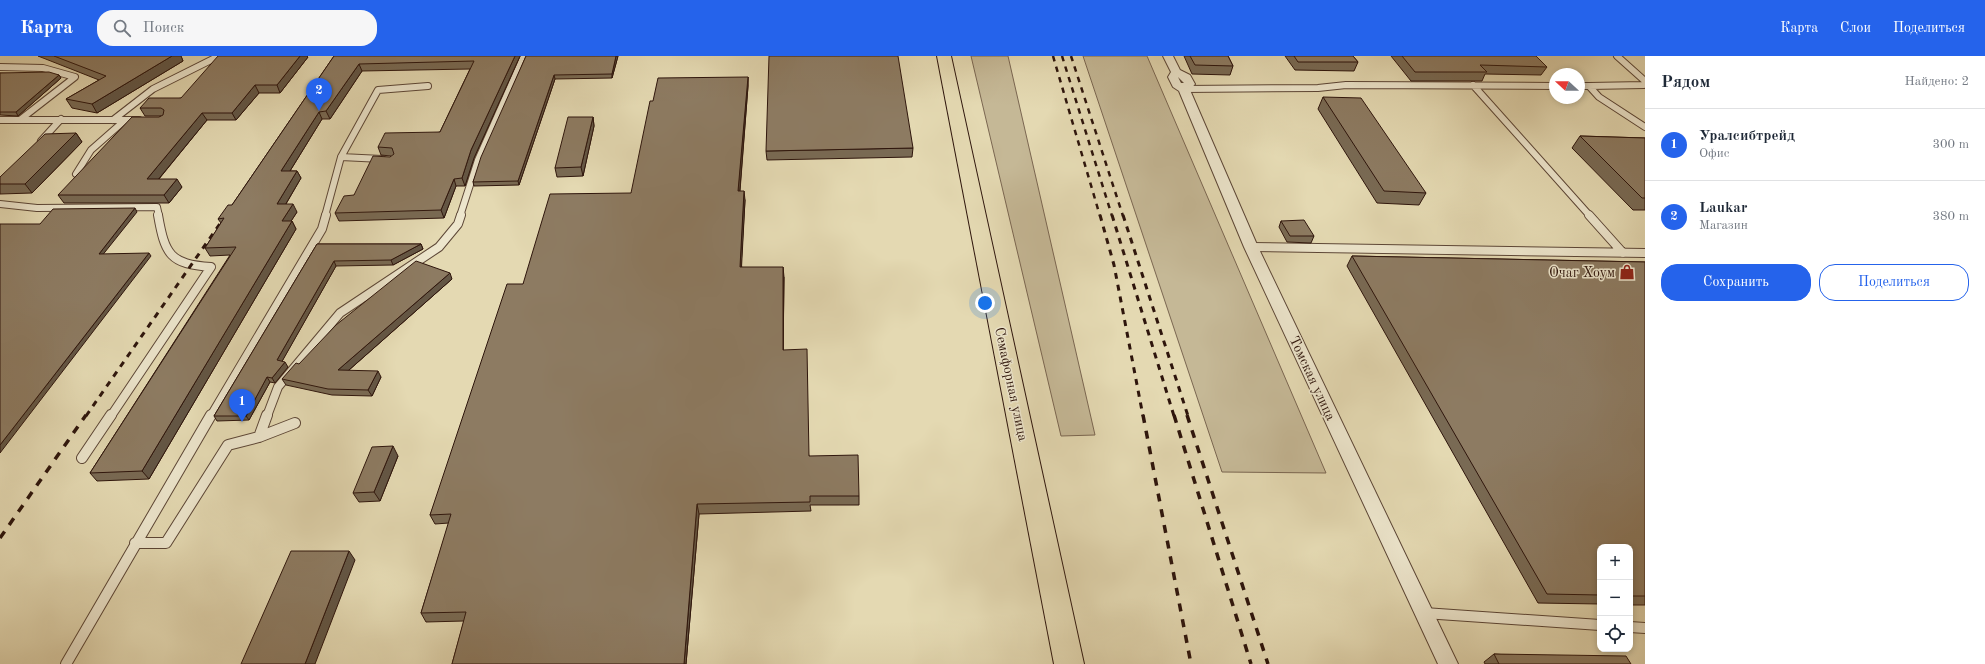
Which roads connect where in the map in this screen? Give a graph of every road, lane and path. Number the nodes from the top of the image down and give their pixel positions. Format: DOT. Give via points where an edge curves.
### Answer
graph roads {
  1 [pos="219,56"];
  2 [pos="524,56"];
  3 [pos="944,56"];
  4 [pos="1168,56"];
  5 [pos="1617,56"];
  6 [pos="0,67"];
  7 [pos="1645,82"];
  8 [pos="428,86"];
  9 [pos="1474,86"];
  10 [pos="1549,86"];
  11 [pos="1585,86"];
  12 [pos="1589,86"];
  13 [pos="1184,89"];
  14 [pos="21,119"];
  15 [pos="61,119"];
  16 [pos="0,120"];
  17 [pos="112,120"];
  18 [pos="144,120"];
  19 [pos="124,121"];
  20 [pos="1645,127"];
  21 [pos="35,147"];
  22 [pos="341,157"];
  23 [pos="386,160"];
  24 [pos="76,174"];
  25 [pos="0,204"];
  26 [pos="1251,247"];
  27 [pos="1623,252"];
  28 [pos="1645,253"];
  29 [pos="296,424"];
  30 [pos="259,437"];
  31 [pos="82,458"];
  32 [pos="135,543"];
  33 [pos="1424,612"];
  34 [pos="1597,625"];
  35 [pos="1633,627"];
  36 [pos="1645,628"];
  37 [pos="66,664"];
  38 [pos="1069,664"];
  39 [pos="1448,664"];
  1 -- 17 [label="lane" via="153,89"];
  2 -- 30 [label="lane" via="478,160 458,224 439,246 340,313 278,387"];
  3 -- 38 [label="highway, Семафорная улица"];
  4 -- 13 [label="street, Томская улица" via="1176,72 1173,77 1177,85"];
  5 -- 7 [label="lane"];
  6 -- 14 [label="lane" via="43,68 75,77"];
  7 -- 12 [label="lane"];
  8 -- 22 [label="lane" via="378,90"];
  9 -- 10 [label="lane"];
  9 -- 13 [label="lane" via="1346,85 1318,88"];
  9 -- 27 [label="lane"];
  11 -- 12 [label="lane"];
  12 -- 20 [label="lane" via="1599,97"];
  13 -- 26 [label="street, Томская улица"];
  14 -- 15 [label="lane"];
  14 -- 16 [label="lane"];
  15 -- 17 [label="lane"];
  15 -- 21 [label="lane"];
  17 -- 19 [label="lane"];
  18 -- 19 [label="lane"];
  19 -- 24 [label="lane" via="91,150"];
  22 -- 23 [label="lane"];
  22 -- 32 [label="lane" via="322,229"];
  25 -- 31 [label="lane" via="37,208 157,207 163,244 179,263 191,267 211,267"];
  26 -- 27 [label="lane"];
  26 -- 33 [label="street, Томская улица"];
  27 -- 28 [label="lane"];
  29 -- 30 [label="lane"];
  30 -- 32 [label="lane" via="228,445 166,543"];
  32 -- 37 [label="lane"];
  33 -- 34 [label="lane"];
  33 -- 39 [label="street, Томская улица"];
  35 -- 36 [label="lane"];
}
